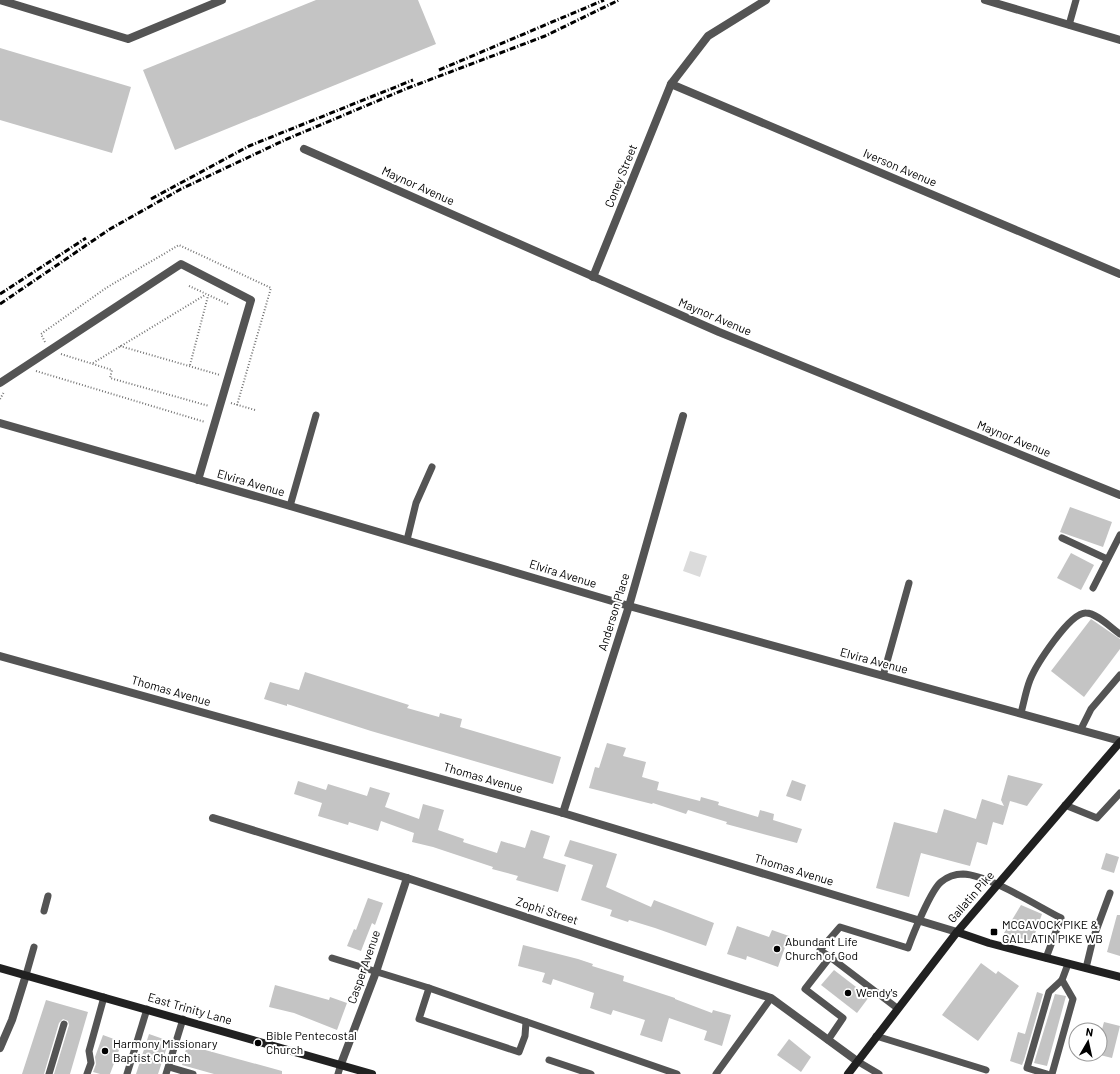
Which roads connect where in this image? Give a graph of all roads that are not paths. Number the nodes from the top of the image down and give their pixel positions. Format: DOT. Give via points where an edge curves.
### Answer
graph roads {
  1 [pos="0,0"];
  2 [pos="222,0"];
  3 [pos="766,0"];
  4 [pos="985,0"];
  5 [pos="1076,0"];
  6 [pos="1070,25"];
  7 [pos="1120,40"];
  8 [pos="671,84"];
  9 [pos="304,149"];
  10 [pos="1120,274"];
  11 [pos="593,277"];
  12 [pos="0,383"];
  13 [pos="316,415"];
  14 [pos="684,416"];
  15 [pos="0,424"];
  16 [pos="432,466"];
  17 [pos="198,480"];
  18 [pos="1120,495"];
  19 [pos="290,506"];
  20 [pos="1120,535"];
  21 [pos="1062,538"];
  22 [pos="407,540"];
  23 [pos="1107,559"];
  24 [pos="910,583"];
  25 [pos="1093,588"];
  26 [pos="629,606"];
  27 [pos="1120,634"];
  28 [pos="0,656"];
  29 [pos="1120,675"];
  30 [pos="883,676"];
  31 [pos="1021,713"];
  32 [pos="1081,730"];
  33 [pos="1120,741"];
  34 [pos="1120,793"];
  35 [pos="1065,806"];
  36 [pos="562,813"];
  37 [pos="213,818"];
  38 [pos="407,878"];
  39 [pos="997,885"];
  40 [pos="1110,894"];
  41 [pos="48,896"];
  42 [pos="44,911"];
  43 [pos="919,920"];
  44 [pos="957,932"];
  45 [pos="34,947"];
  46 [pos="830,957"];
  47 [pos="332,958"];
  48 [pos="1046,958"];
  49 [pos="1068,964"];
  50 [pos="0,968"];
  51 [pos="1086,968"];
  52 [pos="376,972"];
  53 [pos="26,975"];
  54 [pos="1120,977"];
  55 [pos="1062,980"];
  56 [pos="429,988"];
  57 [pos="104,997"];
  58 [pos="771,998"];
  59 [pos="898,1008"];
  60 [pos="147,1009"];
  61 [pos="183,1019"];
  62 [pos="526,1022"];
  63 [pos="64,1024"];
  64 [pos="876,1036"];
  65 [pos="828,1040"];
  66 [pos="0,1048"];
  67 [pos="549,1060"];
  68 [pos="857,1061"];
  69 [pos="342,1064"];
  70 [pos="167,1070"];
  71 [pos="986,1070"];
  72 [pos="49,1074"];
  73 [pos="87,1074"];
  74 [pos="128,1074"];
  75 [pos="193,1074"];
  76 [pos="338,1074"];
  77 [pos="372,1074"];
  78 [pos="591,1074"];
  79 [pos="677,1074"];
  80 [pos="716,1074"];
  81 [pos="848,1074"];
  82 [pos="878,1074"];
  83 [pos="1047,1074"];
  84 [pos="1052,1074"];
  1 -- 2 [label="street" via="128,39"];
  3 -- 8 [label="street, Coney Street" via="708,36"];
  4 -- 6 [label="street"];
  5 -- 6 [label="lane"];
  6 -- 7 [label="street"];
  8 -- 10 [label="street, Iverson Avenue"];
  8 -- 11 [label="street, Coney Street"];
  9 -- 11 [label="street, Maynor Avenue"];
  11 -- 18 [label="street, Maynor Avenue" via="719,332"];
  12 -- 17 [label="street" via="181,264 251,300"];
  13 -- 19 [label="lane"];
  14 -- 26 [label="street, Anderson Place"];
  15 -- 17 [label="street, Elvira Avenue"];
  16 -- 22 [label="lane" via="418,498"];
  17 -- 19 [label="street, Elvira Avenue"];
  19 -- 22 [label="street, Elvira Avenue"];
  20 -- 23 [label="lane"];
  21 -- 23 [label="lane"];
  22 -- 26 [label="street, Elvira Avenue"];
  23 -- 25 [label="lane"];
  24 -- 30 [label="lane"];
  26 -- 30 [label="street, Elvira Avenue"];
  26 -- 36 [label="street, Anderson Place"];
  27 -- 31 [label="lane" via="1086,613 1069,623 1035,669"];
  28 -- 36 [label="street, Thomas Avenue"];
  29 -- 32 [label="lane" via="1091,709"];
  30 -- 31 [label="street, Elvira Avenue"];
  31 -- 32 [label="street, Elvira Avenue"];
  32 -- 33 [label="street, Elvira Avenue"];
  33 -- 35 [label="main road, Gallatin Pike"];
  34 -- 35 [label="lane" via="1097,818"];
  35 -- 39 [label="main road, Gallatin Pike"];
  36 -- 43 [label="street, Thomas Avenue"];
  37 -- 38 [label="street, Zophi Street"];
  38 -- 52 [label="street, Casper Avenue"];
  38 -- 58 [label="street, Zophi Street"];
  39 -- 43 [label="lane" via="975,876 951,876 939,883"];
  39 -- 44 [label="main road, Gallatin Pike"];
  39 -- 48 [label="lane" via="1060,918"];
  40 -- 51 [label="lane" via="1093,939"];
  41 -- 42 [label="lane"];
  43 -- 44 [label="street, Thomas Avenue"];
  43 -- 46 [label="lane" via="908,948 840,927 820,950"];
  44 -- 48 [label="main road"];
  44 -- 59 [label="main road, Gallatin Pike"];
  45 -- 53 [label="lane"];
  46 -- 59 [label="lane"];
  46 -- 65 [label="lane" via="805,989 843,1018"];
  47 -- 52 [label="lane"];
  48 -- 49 [label="main road"];
  49 -- 51 [label="main road"];
  49 -- 55 [label="lane"];
  50 -- 53 [label="main road, East Trinity Lane"];
  51 -- 54 [label="main road"];
  52 -- 56 [label="lane"];
  52 -- 69 [label="street, Casper Avenue"];
  53 -- 57 [label="main road, East Trinity Lane"];
  53 -- 66 [label="street"];
  55 -- 83 [label="lane" via="1050,992 1027,1068"];
  55 -- 84 [label="lane" via="1073,999"];
  56 -- 62 [label="lane"];
  56 -- 62 [label="lane" via="419,1019 519,1052"];
  57 -- 60 [label="main road, East Trinity Lane"];
  57 -- 73 [label="lane" via="89,1051 91,1063"];
  58 -- 65 [label="street, Zophi Street"];
  58 -- 80 [label="lane"];
  59 -- 64 [label="main road, Gallatin Pike"];
  60 -- 61 [label="main road, East Trinity Lane"];
  60 -- 74 [label="lane"];
  61 -- 69 [label="main road, East Trinity Lane"];
  61 -- 70 [label="lane"];
  62 -- 79 [label="lane"];
  63 -- 72 [label="lane"];
  64 -- 68 [label="main road, Gallatin Pike"];
  64 -- 71 [label="lane"];
  65 -- 68 [label="street, Zophi Street"];
  67 -- 78 [label="lane"];
  68 -- 81 [label="main road, Gallatin Pike"];
  68 -- 82 [label="lane"];
  69 -- 76 [label="lane"];
  69 -- 77 [label="main road, East Trinity Lane"];
  70 -- 75 [label="lane"];
}
